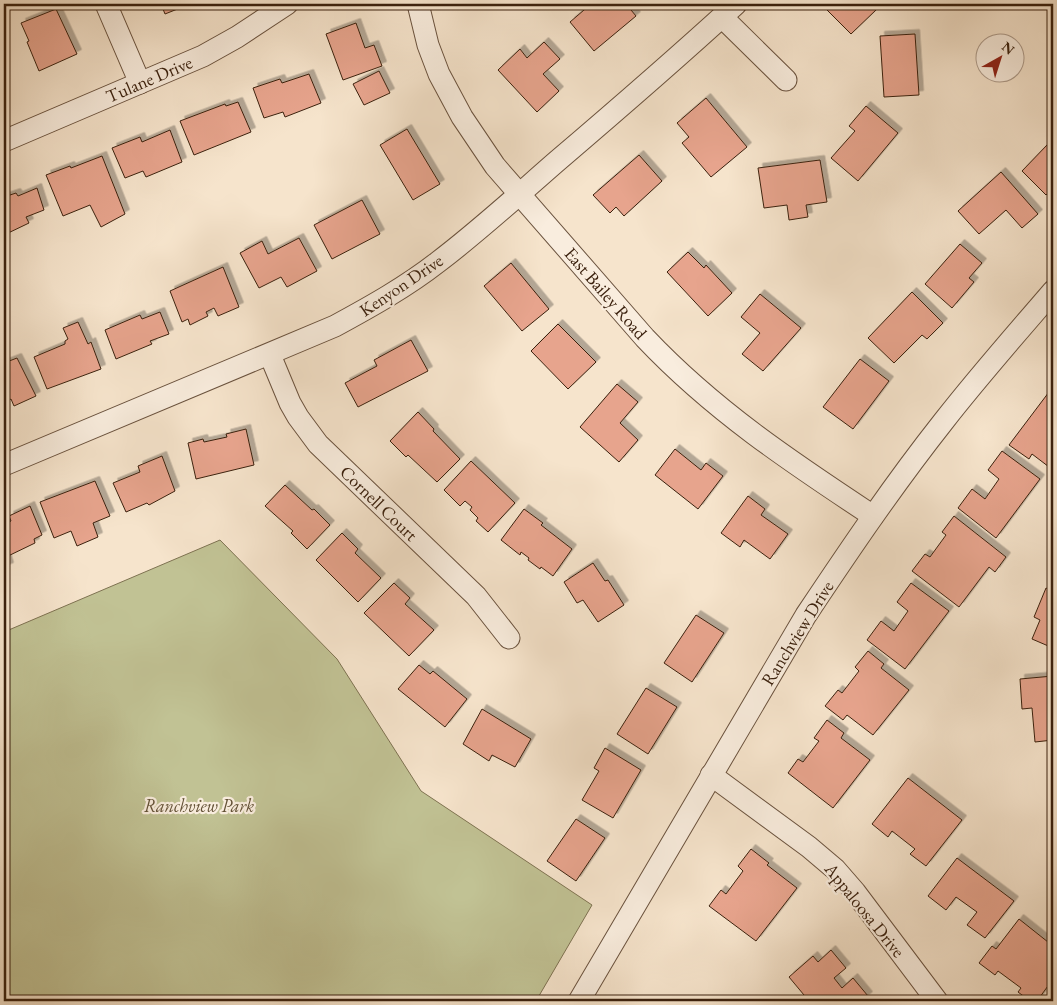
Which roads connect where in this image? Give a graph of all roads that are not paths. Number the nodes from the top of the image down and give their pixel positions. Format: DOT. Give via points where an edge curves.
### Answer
graph roads {
  1 [pos="106,4"];
  2 [pos="287,4"];
  3 [pos="418,4"];
  4 [pos="728,10"];
  5 [pos="786,80"];
  6 [pos="140,83"];
  7 [pos="4,141"];
  8 [pos="519,194"];
  9 [pos="1053,291"];
  10 [pos="270,355"];
  11 [pos="4,465"];
  12 [pos="873,516"];
  13 [pos="508,638"];
  14 [pos="711,775"];
  15 [pos="579,1001"];
  16 [pos="936,1001"];
  1 -- 6 [label="street"];
  2 -- 6 [label="street, Tulane Drive" via="203,56"];
  3 -- 8 [label="street, East Bailey Road" via="439,74 462,117 495,166"];
  4 -- 5 [label="street"];
  4 -- 8 [label="street, Kenyon Drive"];
  6 -- 7 [label="street, Tulane Drive"];
  8 -- 10 [label="street, Kenyon Drive" via="415,279 364,311"];
  8 -- 12 [label="street, East Bailey Road" via="645,338 706,396 787,459"];
  9 -- 12 [label="street, Ranchview Drive" via="943,421"];
  10 -- 11 [label="street, Kenyon Drive"];
  10 -- 13 [label="street, Cornell Court" via="290,404 318,444 476,596"];
  12 -- 14 [label="street, Ranchview Drive" via="806,615"];
  14 -- 15 [label="street, Ranchview Drive"];
  14 -- 16 [label="street, Appaloosa Drive" via="835,869"];
}
